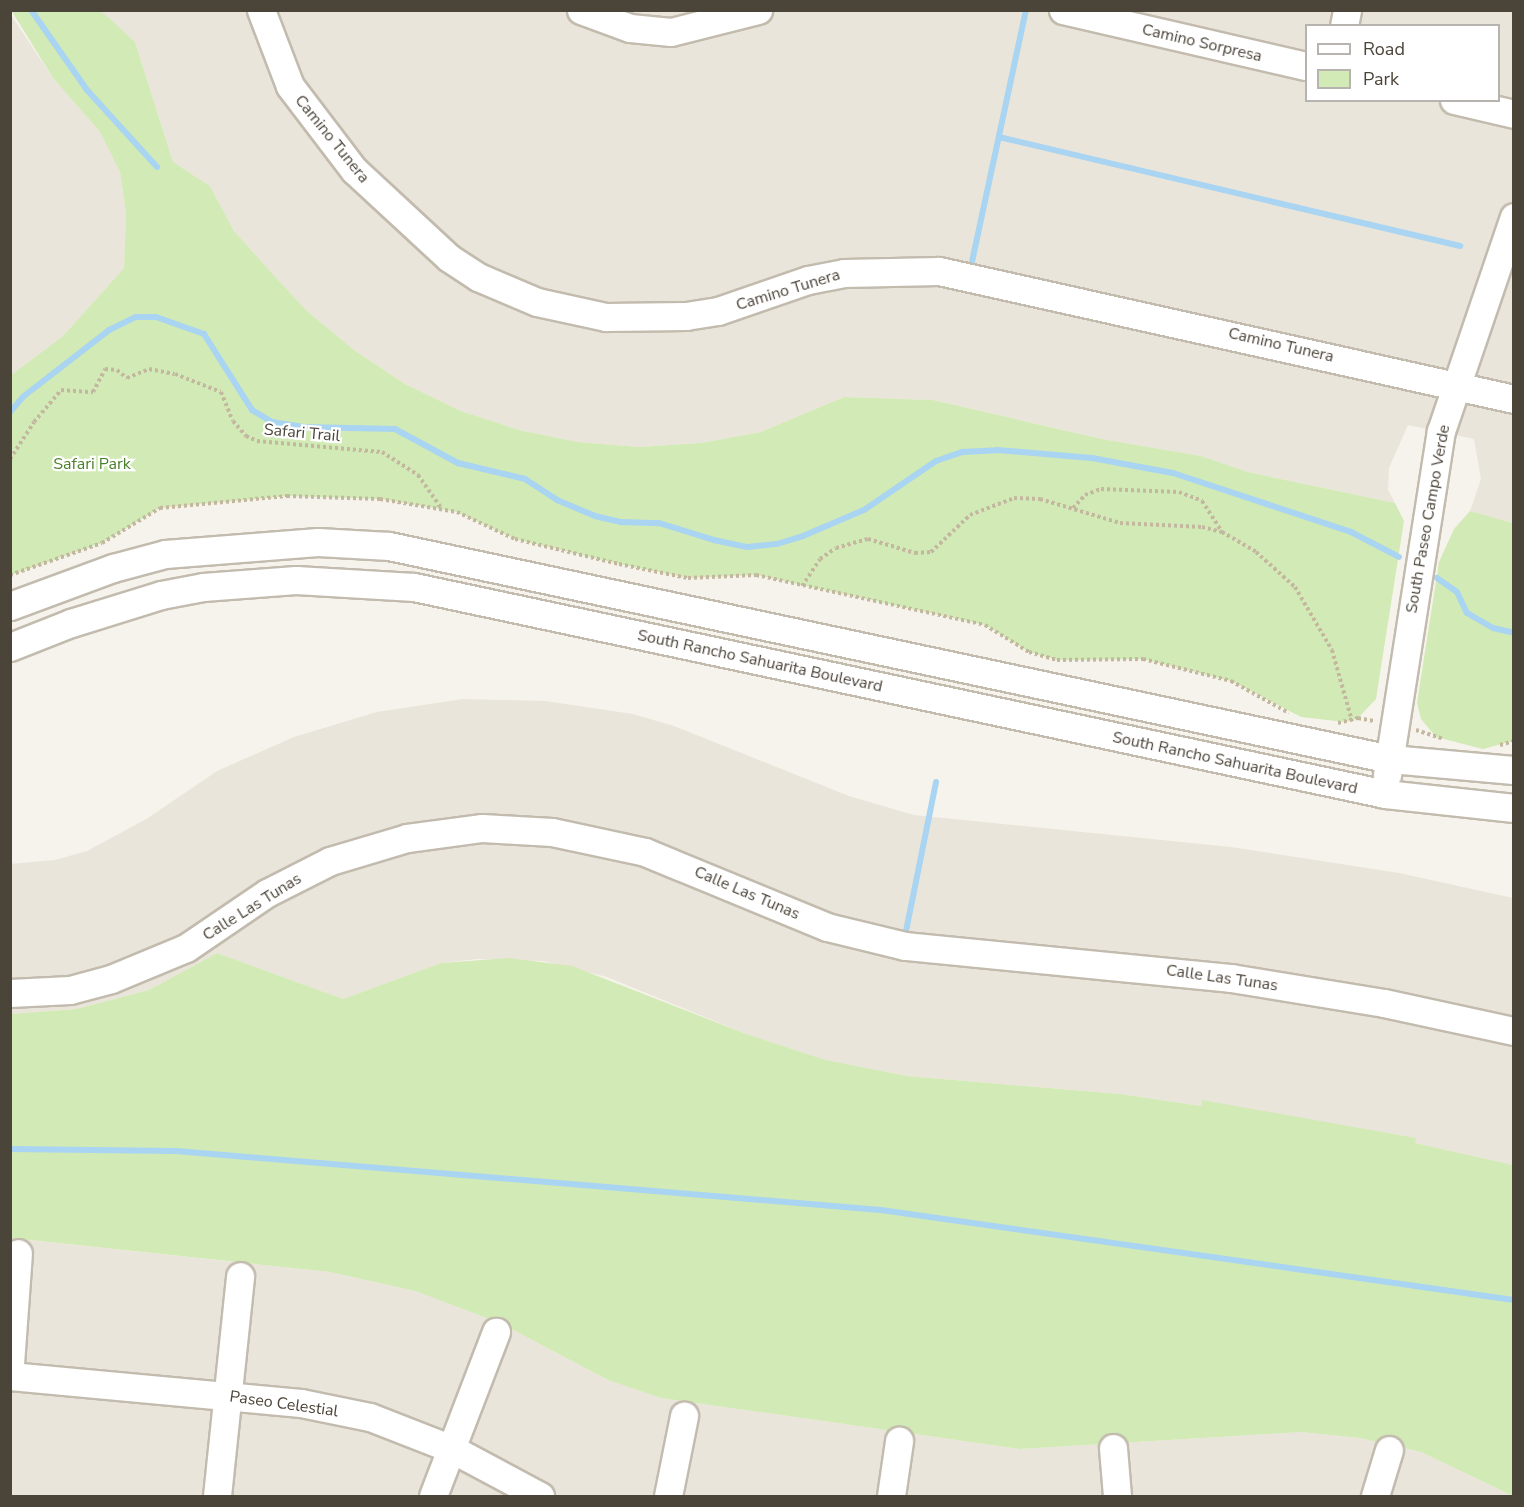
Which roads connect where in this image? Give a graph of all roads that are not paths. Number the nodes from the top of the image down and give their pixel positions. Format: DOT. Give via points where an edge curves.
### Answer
graph roads {
  1 [pos="261,10"];
  2 [pos="581,10"];
  3 [pos="758,10"];
  4 [pos="1063,10"];
  5 [pos="1305,66"];
  6 [pos="1463,102"];
  7 [pos="1514,114"];
  8 [pos="1514,217"];
  9 [pos="1456,385"];
  10 [pos="1514,399"];
  11 [pos="10,606"];
  12 [pos="10,647"];
  13 [pos="1389,759"];
  14 [pos="1514,770"];
  15 [pos="1385,794"];
  16 [pos="1514,808"];
  17 [pos="10,993"];
  18 [pos="1514,1031"];
  19 [pos="18,1253"];
  20 [pos="240,1276"];
  21 [pos="496,1332"];
  22 [pos="10,1364"];
  23 [pos="10,1376"];
  24 [pos="227,1396"];
  25 [pos="684,1416"];
  26 [pos="898,1440"];
  27 [pos="1113,1448"];
  28 [pos="452,1449"];
  29 [pos="1389,1450"];
  30 [pos="217,1497"];
  31 [pos="433,1497"];
  32 [pos="540,1497"];
  33 [pos="668,1497"];
  34 [pos="891,1497"];
  35 [pos="1117,1497"];
  36 [pos="1376,1497"];
  1 -- 9 [label="street, Camino Tunera" via="290,86 354,170 448,258 478,277 537,302 606,317 686,316 718,311 808,280 844,273 939,271"];
  2 -- 3 [label="street" via="630,27 671,32"];
  4 -- 5 [label="street, Camino Sorpresa"];
  6 -- 7 [label="street"];
  8 -- 9 [label="street, South Paseo Campo Verde"];
  9 -- 10 [label="street, Camino Tunera"];
  9 -- 13 [label="street, South Paseo Campo Verde" via="1431,481"];
  11 -- 13 [label="street" via="113,568 165,554 318,542 389,546"];
  12 -- 15 [label="street, South Rancho Sahuarita Boulevard" via="71,622 161,595 203,587 296,580 414,587"];
  13 -- 14 [label="street"];
  13 -- 15 [label="street, South Paseo Campo Verde"];
  15 -- 16 [label="street, South Rancho Sahuarita Boulevard"];
  17 -- 18 [label="street, Calle Las Tunas" via="70,990 111,979 186,948 267,893 330,861 407,838 482,828 552,832 645,852 827,927 906,946 1231,978 1384,1003"];
  19 -- 22 [label="street"];
  20 -- 24 [label="street"];
  21 -- 28 [label="street"];
  23 -- 24 [label="street, Paseo Celestial"];
  24 -- 28 [label="street, Paseo Celestial" via="301,1403 370,1417"];
  24 -- 30 [label="street"];
  25 -- 33 [label="street"];
  26 -- 34 [label="street"];
  27 -- 35 [label="street"];
  28 -- 31 [label="street"];
  28 -- 32 [label="street, Paseo Celestial"];
  29 -- 36 [label="street"];
}
